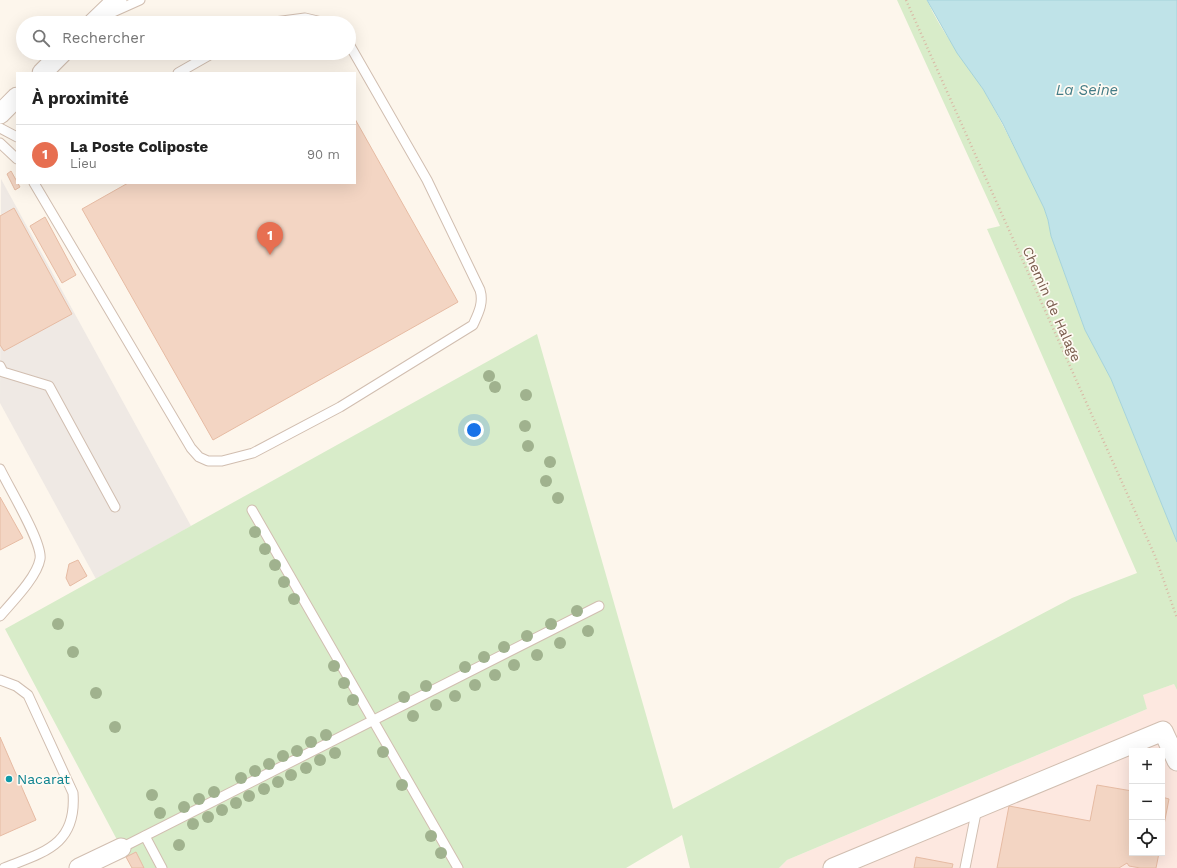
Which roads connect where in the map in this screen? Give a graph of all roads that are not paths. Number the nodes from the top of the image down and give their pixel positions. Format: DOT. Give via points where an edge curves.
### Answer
graph roads {
  1 [pos="116,0"];
  2 [pos="140,0"];
  3 [pos="100,16"];
  4 [pos="106,16"];
  5 [pos="356,56"];
  6 [pos="55,60"];
  7 [pos="201,60"];
  8 [pos="43,72"];
  9 [pos="180,72"];
  10 [pos="16,98"];
  11 [pos="0,114"];
  12 [pos="0,128"];
  13 [pos="16,137"];
  14 [pos="0,143"];
  15 [pos="16,158"];
  16 [pos="35,184"];
  17 [pos="0,366"];
  18 [pos="0,470"];
  19 [pos="115,507"];
  20 [pos="252,510"];
  21 [pos="599,606"];
  22 [pos="0,616"];
  23 [pos="0,680"];
  24 [pos="373,721"];
  25 [pos="1177,761"];
  26 [pos="977,808"];
  27 [pos="145,836"];
  28 [pos="121,848"];
  29 [pos="4,868"];
  30 [pos="79,868"];
  31 [pos="162,868"];
  32 [pos="458,868"];
  33 [pos="834,868"];
  34 [pos="965,868"];
  1 -- 3 [label="street"];
  2 -- 4 [label="lane"];
  5 -- 16 [label="lane" via="427,180 480,290 480,310 473,325 340,407 253,453 222,461 208,461 199,457 191,448"];
  6 -- 8 [label="street"];
  7 -- 9 [label="lane"];
  10 -- 11 [label="street"];
  12 -- 13 [label="lane"];
  14 -- 15 [label="lane"];
  17 -- 19 [label="lane" via="3,372 49,386"];
  18 -- 22 [label="lane" via="35,538 40,558 36,571"];
  20 -- 24 [label="lane"];
  21 -- 24 [label="lane"];
  23 -- 29 [label="lane" via="16,686 28,695 73,793 74,806 63,836 52,848"];
  24 -- 27 [label="lane"];
  24 -- 32 [label="lane"];
  25 -- 26 [label="street" via="1163,730"];
  26 -- 33 [label="street"];
  26 -- 34 [label="lane"];
  27 -- 28 [label="lane"];
  27 -- 31 [label="lane"];
  28 -- 30 [label="street"];
}
